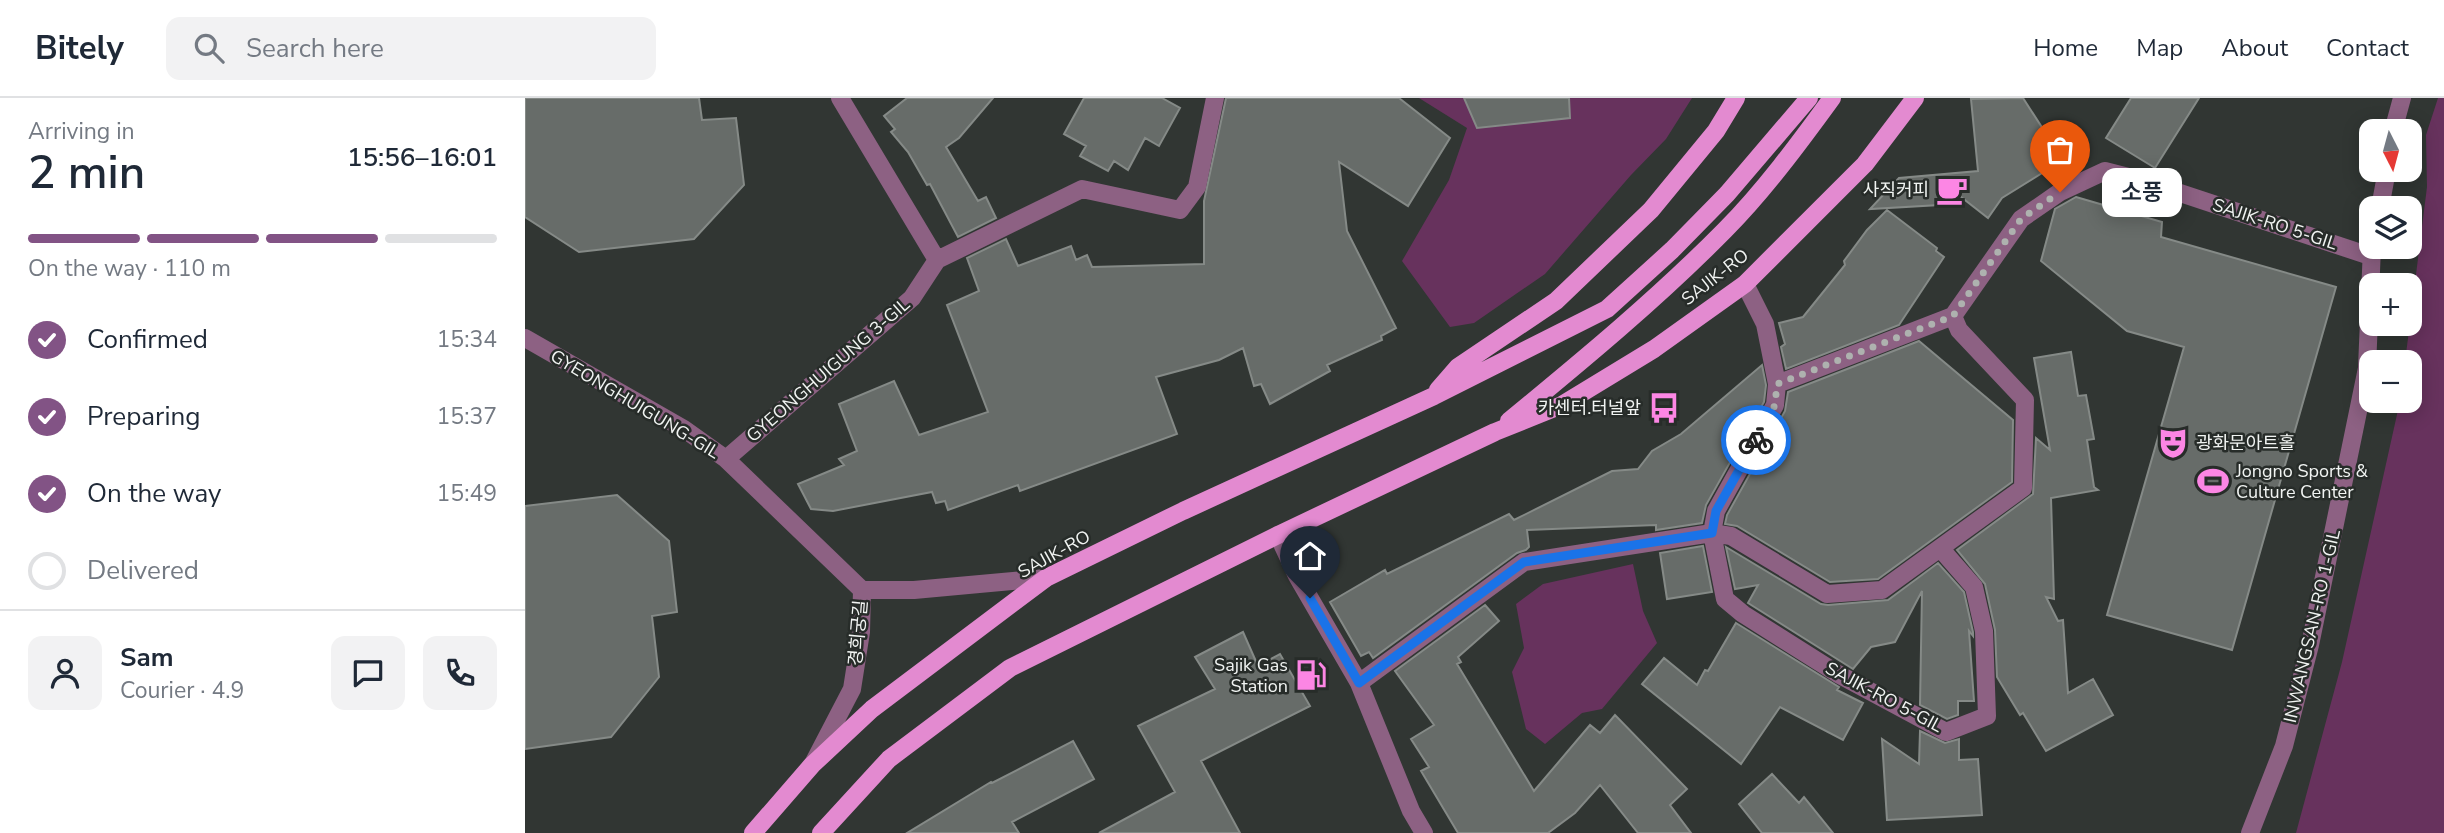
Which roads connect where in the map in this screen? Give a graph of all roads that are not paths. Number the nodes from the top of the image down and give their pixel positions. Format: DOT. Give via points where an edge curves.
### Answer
graph roads {
  1 [pos="840,98"];
  2 [pos="1215,98"];
  3 [pos="1737,98"];
  4 [pos="1809,98"];
  5 [pos="1832,98"];
  6 [pos="1915,98"];
  7 [pos="2402,98"];
  8 [pos="2396,119"];
  9 [pos="2359,247"];
  10 [pos="2371,259"];
  11 [pos="937,260"];
  12 [pos="1745,284"];
  13 [pos="1953,316"];
  14 [pos="525,338"];
  15 [pos="1777,384"];
  16 [pos="1434,396"];
  17 [pos="1496,432"];
  18 [pos="726,458"];
  19 [pos="1712,533"];
  20 [pos="1278,536"];
  21 [pos="1940,548"];
  22 [pos="1046,578"];
  23 [pos="862,590"];
  24 [pos="1359,683"];
  25 [pos="812,765"];
  26 [pos="753,833"];
  27 [pos="821,833"];
  28 [pos="1424,833"];
  29 [pos="2250,833"];
  1 -- 11 [label="street"];
  2 -- 11 [label="street" via="1197,187 1180,210 1082,189"];
  3 -- 16 [label="main road, SAJIK-RO" via="1651,210 1556,301 1458,367"];
  4 -- 16 [label="main road, SAJIK-RO" via="1727,194 1608,309"];
  5 -- 17 [label="main road, SAJIK-RO" via="1727,228 1605,342"];
  6 -- 12 [label="main road, SAJIK-RO" via="1865,164"];
  7 -- 8 [label="street"];
  9 -- 13 [label="street, SAJIK-RO 5-GIL" via="2105,171 2060,192 2021,219"];
  10 -- 29 [label="street, INWANGSAN-RO 1-GIL" via="2367,368 2312,632 2284,746"];
  11 -- 18 [label="street, GYEONGHUIGUNG 3-GIL" via="912,298"];
  12 -- 15 [label="street, SAJIK-RO 5-GIL" via="1765,324"];
  12 -- 17 [label="main road, SAJIK-RO" via="1654,349 1562,405"];
  13 -- 15 [label="street"];
  13 -- 21 [label="street" via="1959,330 2025,400 2023,488"];
  14 -- 18 [label="street, GYEONGHUIGUNG-GIL"];
  15 -- 19 [label="street, SAJIK-RO 5-GIL" via="1775,405 1716,511"];
  16 -- 22 [label="main road, SAJIK-RO"];
  17 -- 20 [label="main road, SAJIK-RO"];
  18 -- 23 [label="street, GYEONGHUIGUNG-GIL"];
  19 -- 21 [label="street" via="1731,536 1827,594 1882,590"];
  19 -- 21 [label="street, SAJIK-RO 5-GIL" via="1725,599 1838,674 1946,732 1987,716 1987,704 1984,631 1973,587"];
  19 -- 24 [label="street" via="1524,562"];
  20 -- 24 [label="street"];
  20 -- 27 [label="main road, SAJIK-RO" via="1010,668 889,759"];
  22 -- 23 [label="street, 경희궁길"];
  22 -- 25 [label="main road, SAJIK-RO" via="872,709"];
  23 -- 25 [label="street, 경희궁길" via="852,689"];
  24 -- 28 [label="street"];
  25 -- 26 [label="main road, SAJIK-RO"];
}
